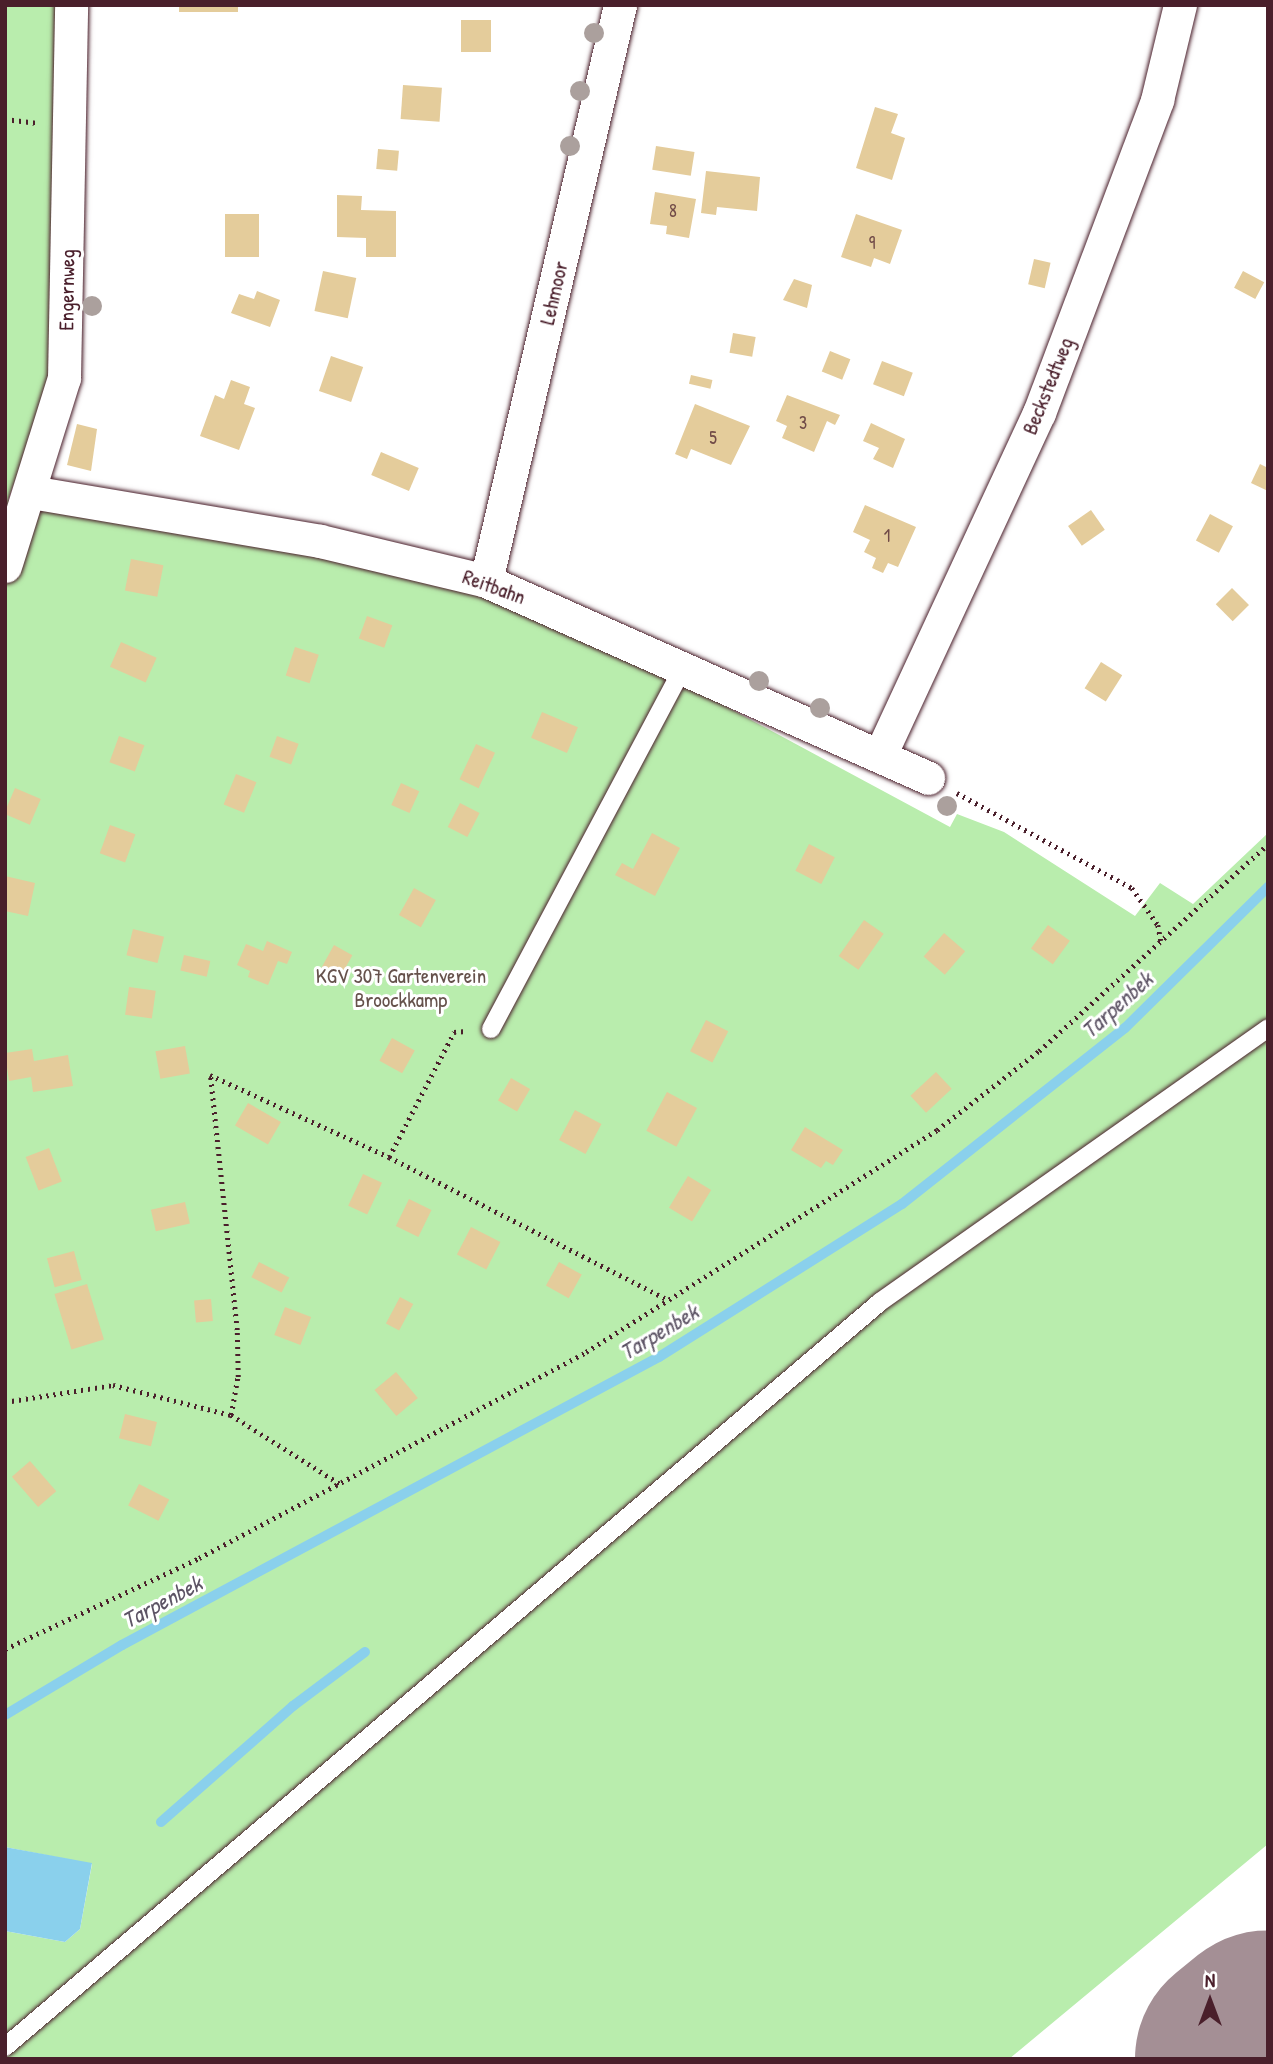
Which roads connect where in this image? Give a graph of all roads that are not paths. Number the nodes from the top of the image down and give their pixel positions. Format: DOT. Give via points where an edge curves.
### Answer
graph roads {
  1 [pos="71,5"];
  2 [pos="620,5"];
  3 [pos="1180,5"];
  4 [pos="31,492"];
  5 [pos="5,566"];
  6 [pos="486,580"];
  7 [pos="684,666"];
  8 [pos="881,754"];
  9 [pos="928,778"];
  10 [pos="1268,1028"];
  11 [pos="491,1029"];
  12 [pos="5,2047"];
  1 -- 4 [label="street, Engernweg" via="64,378"];
  2 -- 6 [label="street, Lehmoor"];
  3 -- 8 [label="street, Beckstedtweg" via="1157,100 1039,413"];
  4 -- 5 [label="street, Engernweg"];
  4 -- 6 [label="street, Reitbahn" via="320,541"];
  6 -- 7 [label="street, Reitbahn"];
  7 -- 8 [label="street, Reitbahn"];
  7 -- 11 [label="lane"];
  8 -- 9 [label="street, Reitbahn"];
  10 -- 12 [label="lane" via="880,1301"];
}
